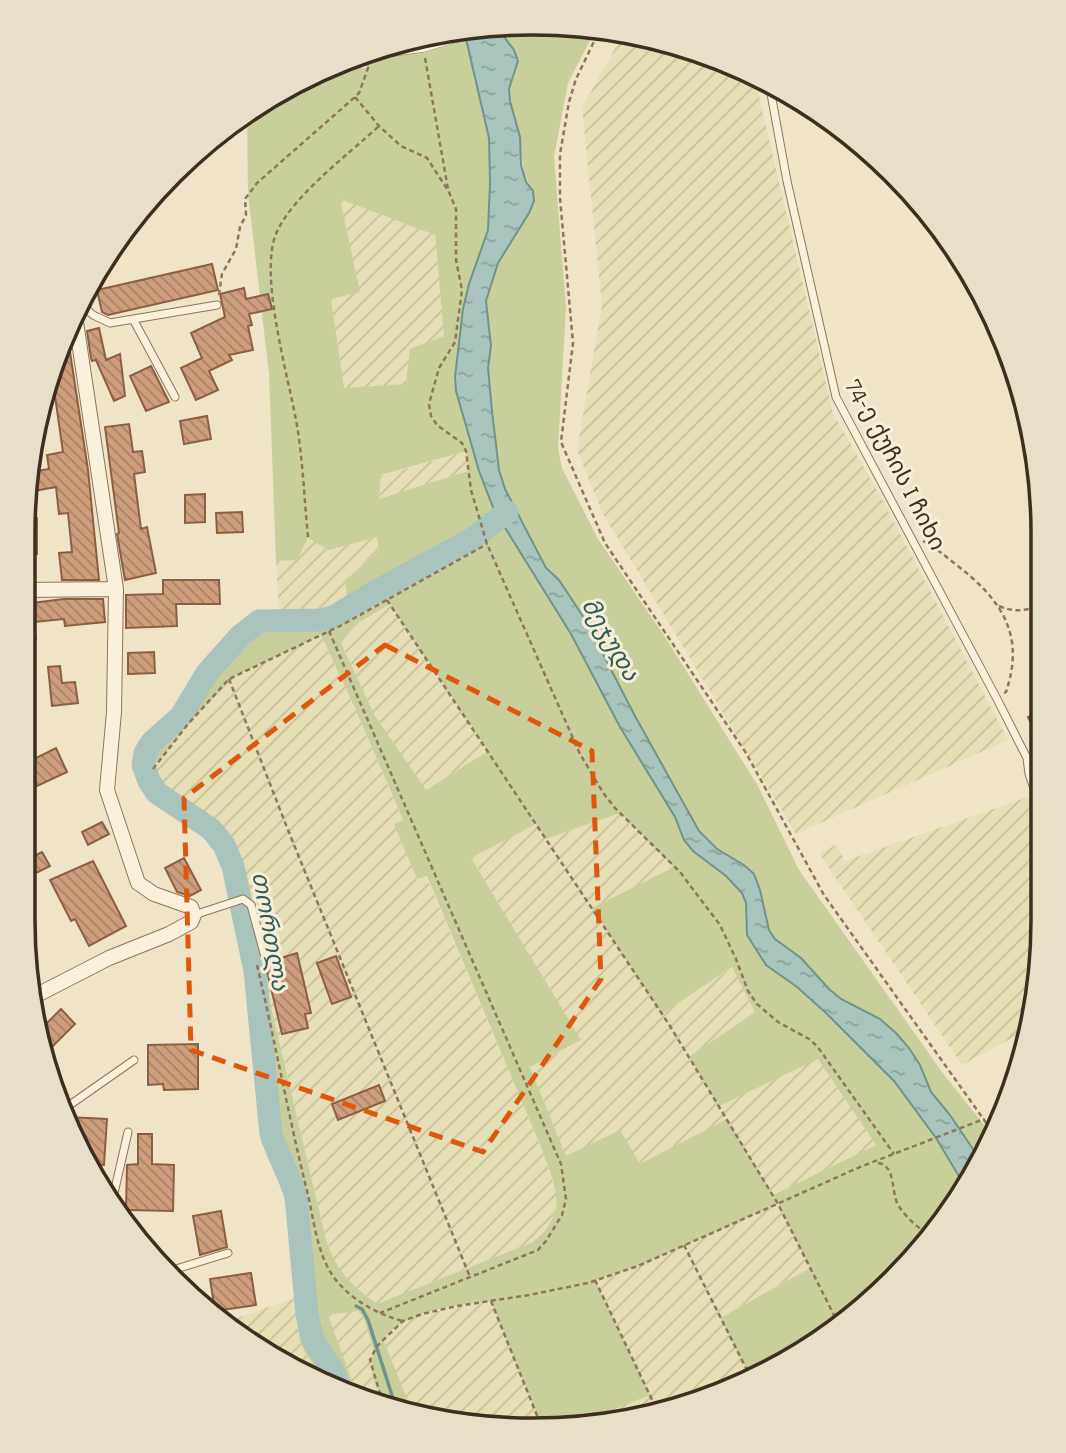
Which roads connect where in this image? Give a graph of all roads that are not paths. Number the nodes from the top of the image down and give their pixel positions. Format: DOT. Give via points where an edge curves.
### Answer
graph roads {
  1 [pos="772,96"];
  2 [pos="217,305"];
  3 [pos="88,310"];
  4 [pos="133,319"];
  5 [pos="77,332"];
  6 [pos="175,397"];
  7 [pos="116,589"];
  8 [pos="35,590"];
  9 [pos="1031,780"];
  10 [pos="193,911"];
  11 [pos="265,957"];
  12 [pos="41,993"];
  13 [pos="134,1060"];
  14 [pos="70,1104"];
  15 [pos="128,1132"];
  16 [pos="115,1190"];
  17 [pos="228,1252"];
  18 [pos="178,1268"];
  1 -- 9 [label="lane, 74-ე ქუჩის I ჩიხი" via="836,397 996,697 1027,758"];
  2 -- 4 [label="lane"];
  3 -- 4 [label="lane" via="110,323"];
  4 -- 6 [label="lane"];
  5 -- 7 [label="street"];
  7 -- 8 [label="street"];
  7 -- 10 [label="street" via="114,712 107,790 138,883"];
  10 -- 11 [label="lane" via="243,899 251,905"];
  10 -- 12 [label="street" via="191,922 169,934 108,958"];
  13 -- 14 [label="lane"];
  15 -- 16 [label="lane"];
  17 -- 18 [label="lane"];
}
